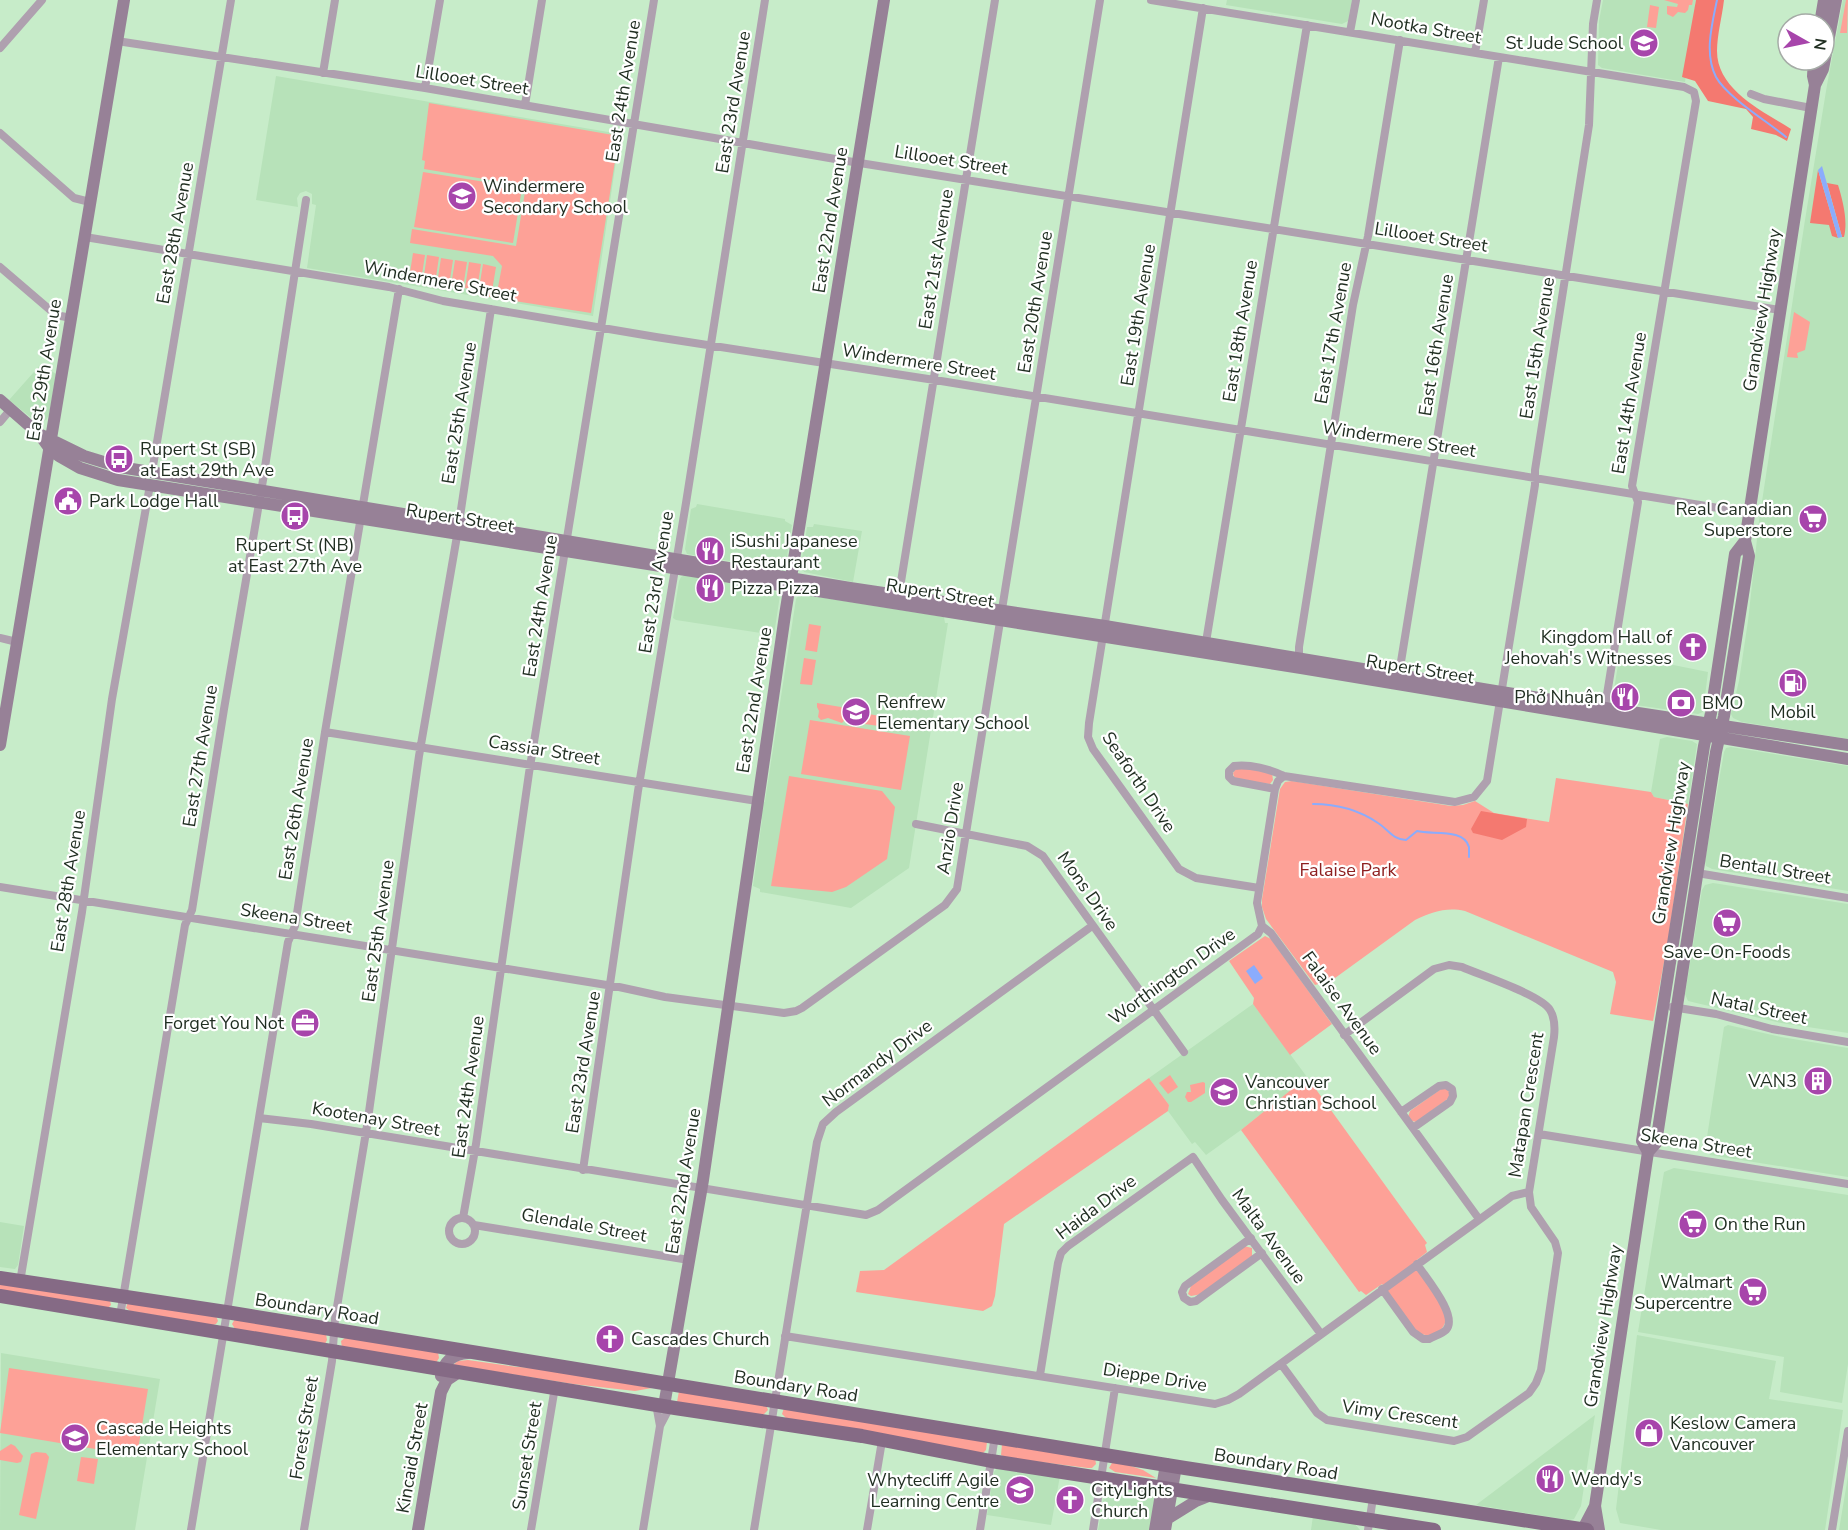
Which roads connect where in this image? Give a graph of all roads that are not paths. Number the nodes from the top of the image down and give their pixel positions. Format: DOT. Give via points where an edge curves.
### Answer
graph roads {
  1 [pos="42,0"];
  2 [pos="124,0"];
  3 [pos="231,0"];
  4 [pos="335,0"];
  5 [pos="440,0"];
  6 [pos="542,0"];
  7 [pos="654,0"];
  8 [pos="765,0"];
  9 [pos="884,0"];
  10 [pos="995,0"];
  11 [pos="1100,0"];
  12 [pos="1151,0"];
  13 [pos="1356,0"];
  14 [pos="1484,0"];
  15 [pos="1598,0"];
  16 [pos="1836,0"];
  17 [pos="1203,8"];
  18 [pos="1306,25"];
  19 [pos="1350,32"];
  20 [pos="117,40"];
  21 [pos="1400,40"];
  22 [pos="0,48"];
  23 [pos="1475,52"];
  24 [pos="222,57"];
  25 [pos="1499,57"];
  26 [pos="1592,72"];
  27 [pos="1813,72"];
  28 [pos="323,73"];
  29 [pos="1815,85"];
  30 [pos="425,88"];
  31 [pos="1694,92"];
  32 [pos="1751,94"];
  33 [pos="525,105"];
  34 [pos="1811,108"];
  35 [pos="634,124"];
  36 [pos="0,133"];
  37 [pos="743,143"];
  38 [pos="858,162"];
  39 [pos="965,179"];
  40 [pos="1068,195"];
  41 [pos="306,200"];
  42 [pos="90,202"];
  43 [pos="1171,212"];
  44 [pos="1274,228"];
  45 [pos="85,237"];
  46 [pos="1366,243"];
  47 [pos="188,254"];
  48 [pos="1466,259"];
  49 [pos="0,267"];
  50 [pos="296,271"];
  51 [pos="1565,276"];
  52 [pos="399,289"];
  53 [pos="1665,291"];
  54 [pos="491,309"];
  55 [pos="1780,310"];
  56 [pos="71,318"];
  57 [pos="600,328"];
  58 [pos="710,345"];
  59 [pos="825,364"];
  60 [pos="933,380"];
  61 [pos="1036,397"];
  62 [pos="0,400"];
  63 [pos="11,409"];
  64 [pos="1139,414"];
  65 [pos="0,422"];
  66 [pos="1241,430"];
  67 [pos="47,441"];
  68 [pos="1331,445"];
  69 [pos="1434,461"];
  70 [pos="152,472"];
  71 [pos="1535,478"];
  72 [pos="150,485"];
  73 [pos="261,490"];
  74 [pos="1636,495"];
  75 [pos="259,503"];
  76 [pos="364,507"];
  77 [pos="1749,513"];
  78 [pos="362,521"];
  79 [pos="459,523"];
  80 [pos="457,536"];
  81 [pos="1745,541"];
  82 [pos="566,548"];
  83 [pos="676,564"];
  84 [pos="790,582"];
  85 [pos="899,594"];
  86 [pos="1001,615"];
  87 [pos="1104,631"];
  88 [pos="0,638"];
  89 [pos="17,642"];
  90 [pos="1206,642"];
  91 [pos="1299,662"];
  92 [pos="1399,674"];
  93 [pos="1500,696"];
  94 [pos="1604,713"];
  95 [pos="1708,729"];
  96 [pos="325,732"];
  97 [pos="1721,732"];
  98 [pos="1848,745"];
  99 [pos="0,746"];
  100 [pos="421,747"];
  101 [pos="1848,759"];
  102 [pos="530,765"];
  103 [pos="1284,776"];
  104 [pos="640,782"];
  105 [pos="1275,789"];
  106 [pos="757,801"];
  107 [pos="916,824"];
  108 [pos="966,835"];
  109 [pos="1697,873"];
  110 [pos="0,887"];
  111 [pos="1259,888"];
  112 [pos="1848,898"];
  113 [pos="83,900"];
  114 [pos="189,917"];
  115 [pos="1092,926"];
  116 [pos="1262,926"];
  117 [pos="291,934"];
  118 [pos="392,950"];
  119 [pos="501,969"];
  120 [pos="611,986"];
  121 [pos="728,1005"];
  122 [pos="1664,1006"];
  123 [pos="1677,1008"];
  124 [pos="1152,1010"];
  125 [pos="1344,1035"];
  126 [pos="1848,1042"];
  127 [pos="1184,1052"];
  128 [pos="1401,1112"];
  129 [pos="259,1118"];
  130 [pos="1413,1128"];
  131 [pos="365,1134"];
  132 [pos="1539,1134"];
  133 [pos="475,1152"];
  134 [pos="1648,1152"];
  135 [pos="1193,1156"];
  136 [pos="584,1170"];
  137 [pos="1848,1184"];
  138 [pos="701,1189"];
  139 [pos="1529,1192"];
  140 [pos="806,1206"];
  141 [pos="463,1218"];
  142 [pos="1479,1218"];
  143 [pos="474,1225"];
  144 [pos="1251,1238"];
  145 [pos="1262,1253"];
  146 [pos="689,1260"];
  147 [pos="1417,1264"];
  148 [pos="0,1278"];
  149 [pos="20,1282"];
  150 [pos="1382,1289"];
  151 [pos="0,1296"];
  152 [pos="123,1296"];
  153 [pos="226,1312"];
  154 [pos="120,1316"];
  155 [pos="334,1330"];
  156 [pos="223,1333"];
  157 [pos="1321,1334"];
  158 [pos="785,1336"];
  159 [pos="333,1351"];
  160 [pos="475,1353"];
  161 [pos="1281,1364"];
  162 [pos="443,1369"];
  163 [pos="459,1372"];
  164 [pos="1040,1375"];
  165 [pos="668,1384"];
  166 [pos="555,1387"];
  167 [pos="1115,1388"];
  168 [pos="579,1391"];
  169 [pos="441,1392"];
  170 [pos="775,1401"];
  171 [pos="663,1406"];
  172 [pos="772,1421"];
  173 [pos="660,1426"];
  174 [pos="1848,1431"];
  175 [pos="995,1436"];
  176 [pos="882,1441"];
  177 [pos="1104,1454"];
  178 [pos="991,1461"];
  179 [pos="1171,1465"];
  180 [pos="1101,1478"];
  181 [pos="1167,1488"];
  182 [pos="1211,1495"];
  183 [pos="1373,1498"];
  184 [pos="1595,1506"];
  185 [pos="1166,1525"];
  186 [pos="1369,1525"];
  187 [pos="191,1530"];
  188 [pos="304,1530"];
  189 [pos="418,1530"];
  190 [pos="531,1530"];
  191 [pos="643,1530"];
  192 [pos="754,1530"];
  193 [pos="867,1530"];
  194 [pos="980,1530"];
  195 [pos="1093,1530"];
  196 [pos="1155,1530"];
  197 [pos="1434,1530"];
  198 [pos="1584,1530"];
  199 [pos="1599,1530"];
  200 [pos="1832,1530"];
  1 -- 22 [label="street"];
  2 -- 20 [label="street, East 29th Avenue"];
  3 -- 24 [label="street, East 28th Avenue"];
  4 -- 28 [label="street"];
  5 -- 30 [label="street"];
  6 -- 33 [label="street"];
  7 -- 35 [label="street, East 24th Avenue"];
  8 -- 37 [label="street, East 23rd Avenue"];
  9 -- 38 [label="street, East 22nd Avenue"];
  10 -- 39 [label="street, East 21st Avenue"];
  11 -- 40 [label="street, East 20th Avenue"];
  12 -- 17 [label="street, Nootka Street"];
  13 -- 19 [label="street"];
  14 -- 23 [label="street"];
  15 -- 26 [label="street, East 15th Avenue"];
  16 -- 29 [label="street, Grandview Highway" via="1823,69"];
  17 -- 18 [label="street, Nootka Street"];
  17 -- 43 [label="street, East 19th Avenue"];
  18 -- 19 [label="street, Nootka Street"];
  18 -- 44 [label="street, East 18th Avenue"];
  19 -- 21 [label="street, Nootka Street"];
  20 -- 24 [label="street, Lillooet Street"];
  20 -- 42 [label="street, East 29th Avenue"];
  21 -- 23 [label="street, Nootka Street"];
  21 -- 46 [label="street, East 17th Avenue"];
  23 -- 25 [label="street, Nootka Street"];
  24 -- 28 [label="street, Lillooet Street"];
  24 -- 47 [label="street, East 28th Avenue"];
  25 -- 26 [label="street, Nootka Street"];
  25 -- 48 [label="street, East 16th Avenue"];
  26 -- 31 [label="street, Nootka Street"];
  26 -- 51 [label="street, East 15th Avenue" via="1589,124"];
  27 -- 29 [label="street, Grandview Highway"];
  28 -- 30 [label="street, Lillooet Street"];
  29 -- 34 [label="street, Grandview Highway"];
  30 -- 33 [label="street, Lillooet Street"];
  31 -- 53 [label="street, East 14th Avenue" via="1696,101"];
  32 -- 34 [label="street"];
  33 -- 35 [label="street, Lillooet Street"];
  34 -- 55 [label="street, Grandview Highway"];
  35 -- 37 [label="street, Lillooet Street"];
  35 -- 57 [label="street, East 24th Avenue"];
  36 -- 42 [label="street" via="74,198"];
  37 -- 38 [label="street, Lillooet Street"];
  37 -- 58 [label="street, East 23rd Avenue"];
  38 -- 39 [label="street, Lillooet Street"];
  38 -- 59 [label="street, East 22nd Avenue"];
  39 -- 40 [label="street, Lillooet Street"];
  39 -- 60 [label="street, East 21st Avenue"];
  40 -- 43 [label="street, Lillooet Street"];
  40 -- 61 [label="street, East 20th Avenue"];
  41 -- 50 [label="street, East 27th Avenue"];
  42 -- 45 [label="street, East 29th Avenue"];
  43 -- 44 [label="street, Lillooet Street"];
  43 -- 64 [label="street, East 19th Avenue"];
  44 -- 46 [label="street, Lillooet Street"];
  44 -- 66 [label="street, East 18th Avenue"];
  45 -- 47 [label="street, Windermere Street"];
  45 -- 56 [label="street, East 29th Avenue"];
  46 -- 48 [label="street, Lillooet Street"];
  46 -- 68 [label="street, East 17th Avenue"];
  47 -- 50 [label="street, Windermere Street"];
  47 -- 70 [label="street, East 28th Avenue"];
  48 -- 51 [label="street, Lillooet Street"];
  48 -- 69 [label="street, East 16th Avenue"];
  49 -- 56 [label="street" via="56,315"];
  50 -- 52 [label="street, Windermere Street"];
  50 -- 73 [label="street, East 27th Avenue"];
  51 -- 53 [label="street, Lillooet Street"];
  51 -- 71 [label="street, East 15th Avenue"];
  52 -- 54 [label="street, Windermere Street" via="443,302"];
  52 -- 76 [label="street, East 26th Avenue"];
  53 -- 55 [label="street, Lillooet Street"];
  53 -- 74 [label="street, East 14th Avenue" via="1632,486"];
  54 -- 57 [label="street, Windermere Street"];
  54 -- 79 [label="street, East 25th Avenue"];
  55 -- 77 [label="street, Grandview Highway"];
  56 -- 67 [label="street, East 29th Avenue"];
  57 -- 58 [label="street, Windermere Street"];
  57 -- 82 [label="street, East 24th Avenue"];
  58 -- 59 [label="street, Windermere Street"];
  58 -- 83 [label="street, East 23rd Avenue"];
  59 -- 60 [label="street, Windermere Street"];
  59 -- 84 [label="street, East 22nd Avenue"];
  60 -- 61 [label="street, Windermere Street"];
  60 -- 85 [label="street, East 21st Avenue"];
  61 -- 64 [label="street, Windermere Street"];
  61 -- 86 [label="street, East 20th Avenue"];
  62 -- 63 [label="street, Rupert Street"];
  63 -- 65 [label="street"];
  63 -- 67 [label="street, Rupert Street"];
  64 -- 66 [label="street, Windermere Street"];
  64 -- 87 [label="street, East 19th Avenue"];
  66 -- 68 [label="street, Windermere Street"];
  66 -- 90 [label="street, East 18th Avenue"];
  67 -- 70 [label="street, Rupert Street" via="102,462"];
  67 -- 72 [label="street, Rupert Street" via="80,468"];
  67 -- 89 [label="street, East 29th Avenue"];
  68 -- 69 [label="street, Windermere Street"];
  68 -- 91 [label="street, East 17th Avenue"];
  69 -- 71 [label="street, Windermere Street"];
  69 -- 92 [label="street, East 16th Avenue"];
  70 -- 73 [label="street, Rupert Street"];
  71 -- 74 [label="street, Windermere Street"];
  71 -- 93 [label="street, East 15th Avenue"];
  72 -- 75 [label="street, Rupert Street"];
  72 -- 113 [label="street, East 28th Avenue" via="112,699"];
  73 -- 75 [label="street, East 27th Avenue"];
  73 -- 76 [label="street, Rupert Street"];
  74 -- 77 [label="street, Windermere Street"];
  74 -- 94 [label="street, East 14th Avenue"];
  75 -- 78 [label="street, Rupert Street"];
  75 -- 114 [label="street, East 27th Avenue"];
  76 -- 78 [label="street, East 26th Avenue"];
  76 -- 79 [label="street, Rupert Street"];
  77 -- 81 [label="street, Grandview Highway"];
  78 -- 80 [label="street, Rupert Street"];
  78 -- 96 [label="street, East 26th Avenue"];
  79 -- 82 [label="street, Rupert Street"];
  80 -- 82 [label="street, Rupert Street"];
  80 -- 100 [label="street, East 25th Avenue"];
  81 -- 95 [label="street, Grandview Highway" via="1736,554"];
  81 -- 97 [label="street, Grandview Highway" via="1749,556"];
  82 -- 83 [label="street, Rupert Street"];
  82 -- 102 [label="street, East 24th Avenue"];
  83 -- 84 [label="street, Rupert Street"];
  83 -- 104 [label="street, East 23rd Avenue"];
  84 -- 85 [label="street, Rupert Street"];
  84 -- 86 [label="street, Rupert Street"];
  84 -- 106 [label="street, East 22nd Avenue"];
  85 -- 86 [label="street, Rupert Street"];
  86 -- 87 [label="street, Rupert Street"];
  86 -- 108 [label="street, Anzio Drive"];
  87 -- 90 [label="street, Rupert Street"];
  87 -- 91 [label="street, Rupert Street"];
  87 -- 111 [label="street, Seaforth Drive" via="1088,731 1093,748 1179,869 1196,878"];
  88 -- 89 [label="street"];
  89 -- 99 [label="street, East 29th Avenue"];
  90 -- 91 [label="street, Rupert Street"];
  91 -- 92 [label="street, Rupert Street"];
  91 -- 93 [label="street, Rupert Street"];
  92 -- 93 [label="street, Rupert Street"];
  93 -- 94 [label="street, Rupert Street"];
  93 -- 103 [label="street" via="1487,781 1478,794 1466,801 1450,802"];
  94 -- 95 [label="street, Rupert Street"];
  95 -- 97 [label="street, Rupert Street"];
  95 -- 122 [label="street, Grandview Highway"];
  96 -- 100 [label="street, Cassiar Street"];
  96 -- 117 [label="street, East 26th Avenue"];
  97 -- 98 [label="street, Rupert Street"];
  97 -- 101 [label="street, Rupert Street"];
  97 -- 109 [label="street, Grandview Highway"];
  100 -- 102 [label="street, Cassiar Street"];
  100 -- 118 [label="street, East 25th Avenue"];
  102 -- 104 [label="street, Cassiar Street"];
  102 -- 119 [label="street, East 24th Avenue"];
  103 -- 105 [label="street, Worthington Drive"];
  103 -- 105 [label="street" via="1243,765 1229,771 1233,781"];
  104 -- 106 [label="street, Cassiar Street"];
  104 -- 120 [label="street, East 23rd Avenue"];
  105 -- 111 [label="street, Worthington Drive"];
  106 -- 121 [label="street, East 22nd Avenue"];
  107 -- 108 [label="street, Mons Drive"];
  108 -- 115 [label="street, Mons Drive" via="1027,846 1043,856"];
  108 -- 121 [label="street, Anzio Drive" via="957,888 945,905 802,1008 791,1013"];
  109 -- 112 [label="street, Bentall Street"];
  109 -- 123 [label="street, Grandview Highway"];
  110 -- 113 [label="street, Skeena Street"];
  111 -- 116 [label="street, Worthington Drive" via="1257,903"];
  113 -- 114 [label="street, Skeena Street"];
  113 -- 149 [label="street, East 28th Avenue"];
  114 -- 117 [label="street, Skeena Street"];
  114 -- 152 [label="street, East 27th Avenue"];
  115 -- 124 [label="street, Mons Drive"];
  115 -- 140 [label="street, Normandy Drive" via="823,1124"];
  116 -- 124 [label="street, Worthington Drive" via="1258,934"];
  116 -- 125 [label="street, Falaise Avenue"];
  117 -- 118 [label="street, Skeena Street"];
  117 -- 129 [label="street, East 26th Avenue"];
  118 -- 119 [label="street, Skeena Street"];
  118 -- 131 [label="street, East 25th Avenue"];
  119 -- 120 [label="street, Skeena Street"];
  119 -- 133 [label="street, East 24th Avenue"];
  120 -- 121 [label="street, Skeena Street"];
  120 -- 136 [label="street, East 23rd Avenue"];
  121 -- 138 [label="street, East 22nd Avenue"];
  122 -- 123 [label="street, Natal Street"];
  122 -- 134 [label="street, Grandview Highway" via="1642,1141"];
  123 -- 126 [label="street, Natal Street"];
  123 -- 134 [label="street, Grandview Highway" via="1656,1143"];
  124 -- 127 [label="street, Mons Drive"];
  124 -- 140 [label="street, Worthington Drive" via="878,1210 866,1215"];
  125 -- 128 [label="street, Falaise Avenue"];
  125 -- 132 [label="street, Matapan Crescent" via="1434,969 1449,965 1537,999 1550,1010 1555,1029"];
  128 -- 130 [label="street, Falaise Avenue"];
  128 -- 130 [label="street" via="1438,1086 1452,1089 1450,1102"];
  129 -- 131 [label="street, Kootenay Street"];
  129 -- 153 [label="street, East 26th Avenue"];
  130 -- 142 [label="street, Falaise Avenue"];
  131 -- 133 [label="street, Kootenay Street"];
  131 -- 155 [label="street, East 25th Avenue"];
  132 -- 134 [label="street, Skeena Street"];
  132 -- 139 [label="street, Matapan Crescent"];
  133 -- 136 [label="street, Kootenay Street"];
  133 -- 141 [label="street, East 24th Avenue"];
  134 -- 137 [label="street, Skeena Street"];
  134 -- 184 [label="street, Grandview Highway"];
  135 -- 144 [label="street, Malta Avenue"];
  135 -- 164 [label="street, Haida Drive" via="1061,1253"];
  136 -- 138 [label="street, Kootenay Street"];
  138 -- 140 [label="street, Worthington Drive"];
  138 -- 146 [label="street, East 22nd Avenue"];
  139 -- 142 [label="street, Dieppe Drive" via="1512,1196"];
  139 -- 161 [label="street, Vimy Crescent" via="1531,1207 1556,1242 1558,1253 1541,1370 1529,1393 1467,1437 1454,1441 1327,1420 1317,1413"];
  140 -- 158 [label="street, Normandy Drive"];
  141 -- 143 [label="street"];
  141 -- 143 [label="street, East 24th Avenue" via="449,1228 450,1238 457,1244 466,1244 473,1237"];
  142 -- 147 [label="street, Dieppe Drive"];
  143 -- 146 [label="street, Glendale Street"];
  144 -- 145 [label="street, Malta Avenue"];
  144 -- 145 [label="street" via="1185,1286 1184,1299 1197,1301"];
  145 -- 157 [label="street, Malta Avenue"];
  146 -- 165 [label="street, East 22nd Avenue"];
  147 -- 150 [label="street, Dieppe Drive"];
  147 -- 150 [label="street" via="1448,1311 1449,1324 1445,1330 1429,1339 1418,1336"];
  148 -- 149 [label="main road, Boundary Road"];
  149 -- 152 [label="main road, Boundary Road"];
  150 -- 157 [label="street, Dieppe Drive"];
  151 -- 154 [label="main road"];
  152 -- 153 [label="main road, Boundary Road"];
  152 -- 154 [label="street, East 27th Avenue"];
  153 -- 155 [label="main road, Boundary Road"];
  153 -- 156 [label="street, East 26th Avenue"];
  154 -- 156 [label="main road"];
  155 -- 159 [label="street, Forest Street"];
  155 -- 160 [label="main road, Boundary Road"];
  156 -- 159 [label="main road"];
  156 -- 187 [label="street, East 26th Avenue"];
  157 -- 161 [label="street, Dieppe Drive"];
  158 -- 164 [label="street, Dieppe Drive"];
  158 -- 170 [label="street, Normandy Drive"];
  159 -- 162 [label="main road"];
  159 -- 188 [label="street, Forest Street"];
  160 -- 162 [label="street" via="457,1355"];
  160 -- 165 [label="main road, Boundary Road"];
  161 -- 167 [label="street, Dieppe Drive" via="1234,1397 1215,1404"];
  162 -- 163 [label="main road"];
  162 -- 169 [label="street, Kincaid Street"];
  163 -- 166 [label="main road"];
  163 -- 169 [label="street, Kincaid Street" via="447,1380"];
  164 -- 167 [label="street, Dieppe Drive"];
  165 -- 168 [label="main road" via="641,1393 598,1388"];
  165 -- 170 [label="main road, Boundary Road"];
  165 -- 171 [label="street, East 22nd Avenue"];
  166 -- 168 [label="main road"];
  166 -- 190 [label="street, Sunset Street"];
  167 -- 177 [label="street"];
  168 -- 171 [label="main road"];
  169 -- 189 [label="street, Kincaid Street"];
  170 -- 172 [label="street, Normandy Drive"];
  170 -- 175 [label="main road, Boundary Road"];
  171 -- 172 [label="main road"];
  171 -- 173 [label="street"];
  171 -- 173 [label="street"];
  172 -- 176 [label="main road"];
  172 -- 192 [label="street, Normandy Drive"];
  173 -- 191 [label="street"];
  174 -- 200 [label="street"];
  175 -- 177 [label="main road, Boundary Road"];
  175 -- 178 [label="street"];
  176 -- 178 [label="main road"];
  176 -- 193 [label="street"];
  177 -- 179 [label="main road, Boundary Road"];
  177 -- 180 [label="street"];
  178 -- 180 [label="main road"];
  178 -- 194 [label="street"];
  179 -- 181 [label="street"];
  179 -- 183 [label="main road, Boundary Road"];
  180 -- 181 [label="main road"];
  180 -- 195 [label="street"];
  181 -- 182 [label="main road"];
  181 -- 185 [label="street"];
  181 -- 196 [label="street"];
  182 -- 185 [label="street" via="1190,1504"];
  182 -- 186 [label="main road"];
  183 -- 186 [label="street"];
  183 -- 198 [label="main road, Boundary Road"];
  184 -- 198 [label="street, Grandview Highway"];
  184 -- 199 [label="street, Grandview Highway"];
  186 -- 197 [label="main road"];
}
